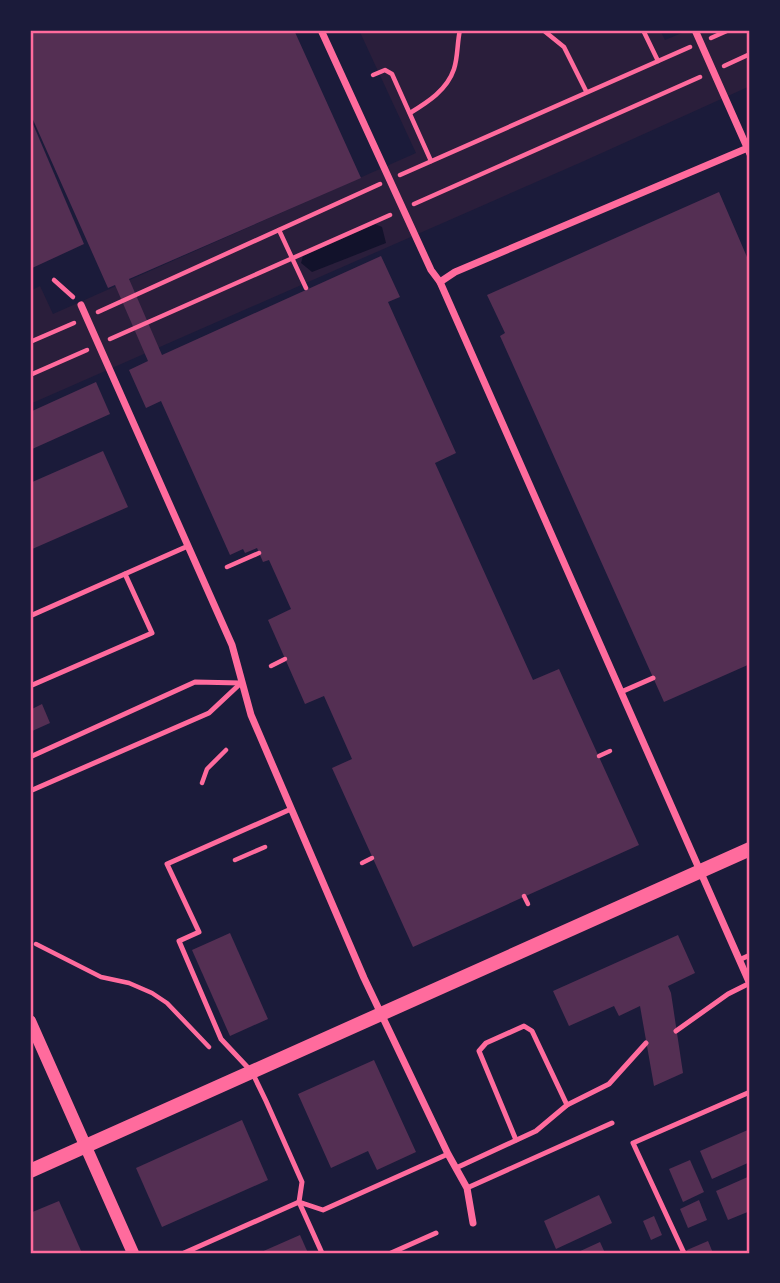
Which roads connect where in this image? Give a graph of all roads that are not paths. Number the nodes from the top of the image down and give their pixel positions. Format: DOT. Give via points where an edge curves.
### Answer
graph roads {
  1 [pos="321,30"];
  2 [pos="695,30"];
  3 [pos="749,150"];
  4 [pos="440,282"];
  5 [pos="81,305"];
  6 [pos="188,546"];
  7 [pos="125,574"];
  8 [pos="30,616"];
  9 [pos="653,678"];
  10 [pos="241,683"];
  11 [pos="30,686"];
  12 [pos="621,692"];
  13 [pos="30,757"];
  14 [pos="30,792"];
  15 [pos="291,809"];
  16 [pos="750,849"];
  17 [pos="700,871"];
  18 [pos="750,955"];
  19 [pos="739,960"];
  20 [pos="750,984"];
  21 [pos="380,1015"];
  22 [pos="30,1021"];
  23 [pos="676,1031"];
  24 [pos="646,1044"];
  25 [pos="252,1072"];
  26 [pos="750,1092"];
  27 [pos="567,1105"];
  28 [pos="612,1123"];
  29 [pos="516,1140"];
  30 [pos="84,1147"];
  31 [pos="448,1154"];
  32 [pos="456,1168"];
  33 [pos="30,1171"];
  34 [pos="467,1188"];
  35 [pos="299,1202"];
  36 [pos="473,1223"];
  37 [pos="436,1233"];
  38 [pos="133,1253"];
  39 [pos="184,1253"];
  40 [pos="322,1253"];
  41 [pos="391,1253"];
  42 [pos="684,1253"];
  1 -- 4 [label="street"];
  2 -- 3 [label="street"];
  3 -- 4 [label="street"];
  4 -- 12 [label="street"];
  5 -- 6 [label="street"];
  6 -- 7 [label="lane"];
  6 -- 10 [label="street" via="232,645"];
  7 -- 8 [label="lane"];
  7 -- 11 [label="lane" via="152,633"];
  9 -- 12 [label="lane"];
  10 -- 13 [label="lane" via="195,682"];
  10 -- 14 [label="lane" via="209,713"];
  10 -- 15 [label="street"];
  12 -- 17 [label="street"];
  15 -- 21 [label="street"];
  15 -- 25 [label="lane" via="167,864 199,932 179,941 221,1039"];
  16 -- 17 [label="main road"];
  17 -- 19 [label="street"];
  17 -- 21 [label="main road"];
  18 -- 19 [label="lane"];
  19 -- 20 [label="street"];
  20 -- 23 [label="lane"];
  21 -- 25 [label="main road"];
  21 -- 31 [label="street"];
  22 -- 30 [label="street"];
  24 -- 27 [label="lane" via="609,1084"];
  25 -- 30 [label="main road"];
  25 -- 35 [label="lane" via="302,1182"];
  26 -- 42 [label="lane" via="633,1143"];
  27 -- 29 [label="lane" via="536,1131"];
  27 -- 29 [label="lane" via="532,1031 524,1026 486,1042 479,1051"];
  28 -- 34 [label="lane"];
  29 -- 32 [label="lane"];
  30 -- 33 [label="main road"];
  30 -- 38 [label="street"];
  31 -- 32 [label="street"];
  31 -- 35 [label="lane" via="323,1210"];
  32 -- 34 [label="street"];
  34 -- 36 [label="street"];
  35 -- 39 [label="lane"];
  35 -- 40 [label="lane"];
  37 -- 41 [label="lane"];
}
